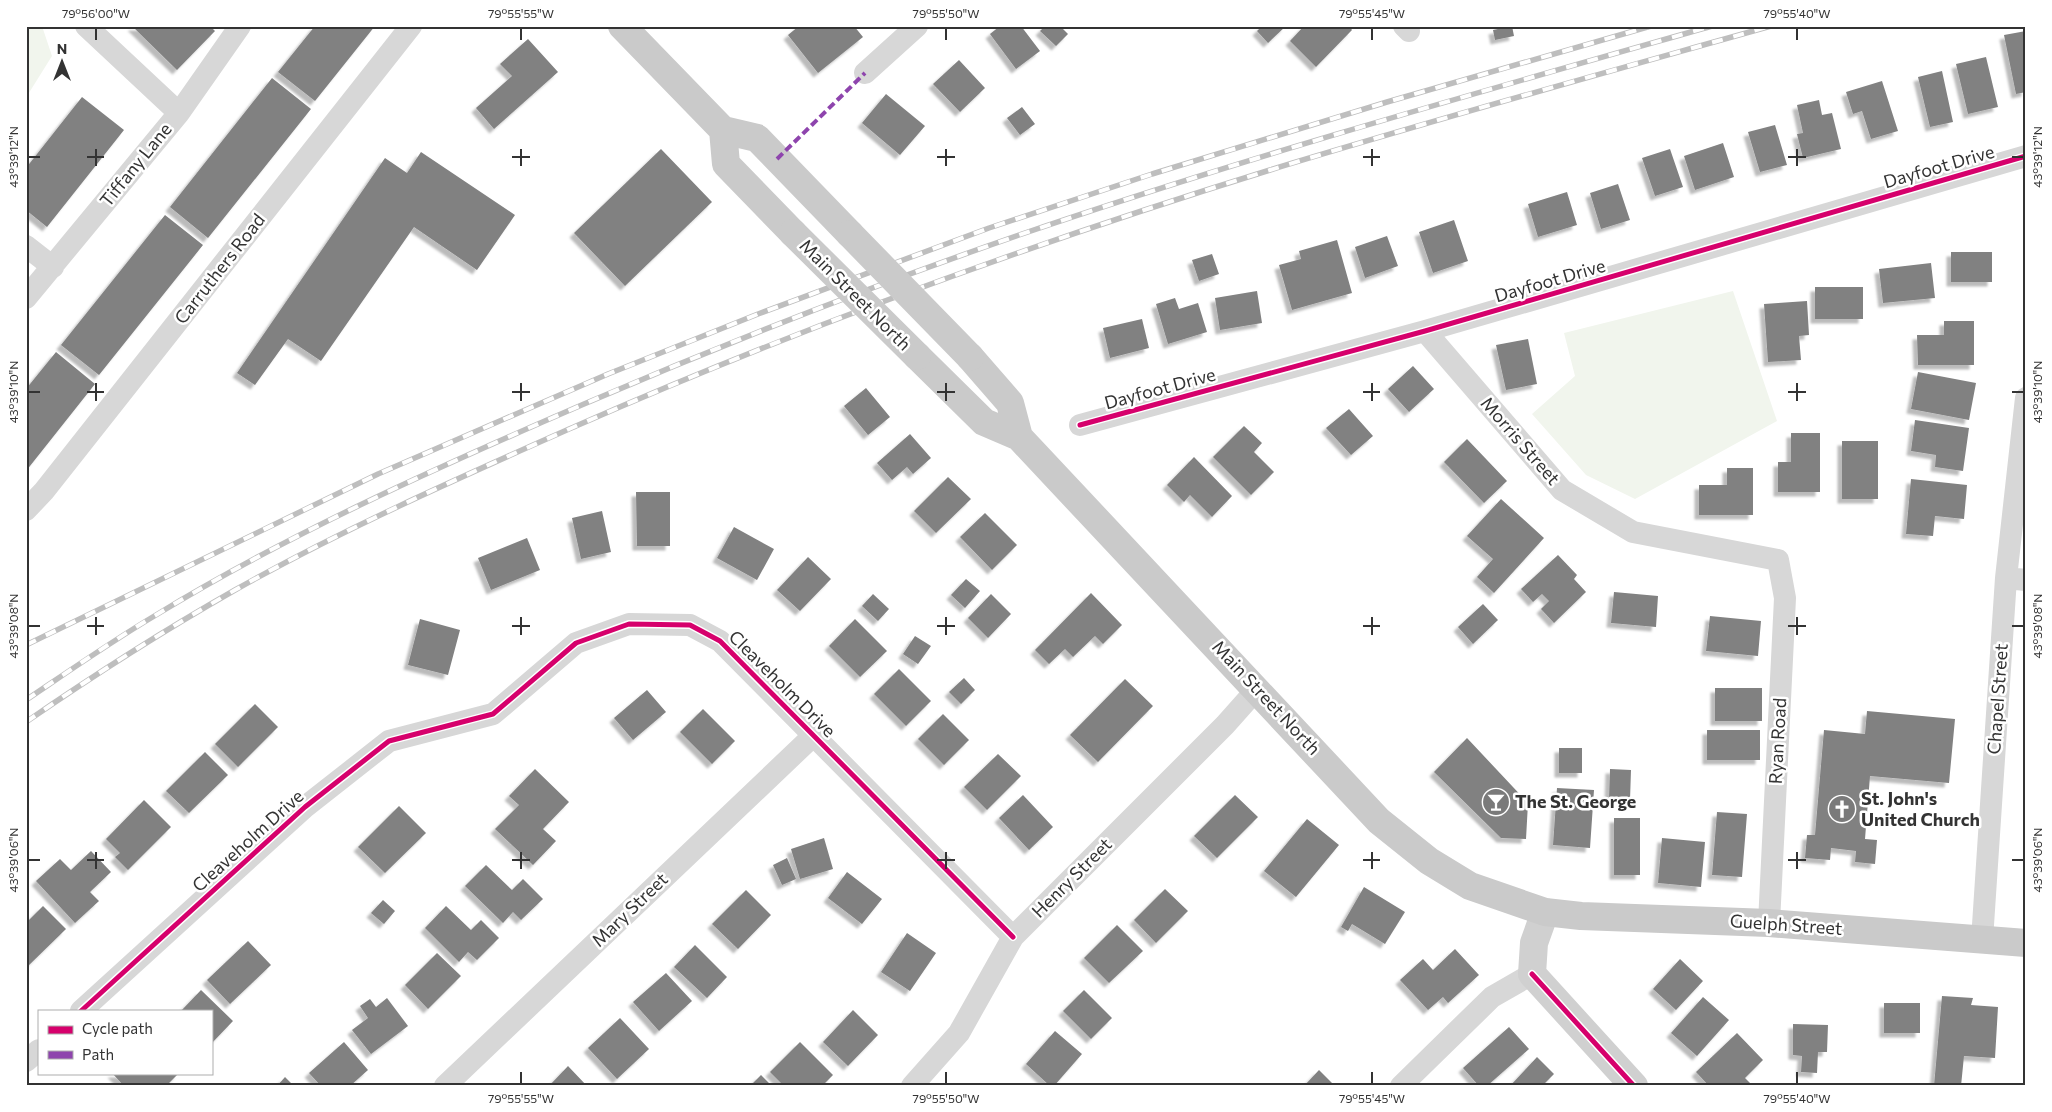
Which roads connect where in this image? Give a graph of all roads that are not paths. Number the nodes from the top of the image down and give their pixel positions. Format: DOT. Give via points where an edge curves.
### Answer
graph roads {
  1 [pos="86,26"];
  2 [pos="240,26"];
  3 [pos="411,26"];
  4 [pos="622,26"];
  5 [pos="917,26"];
  6 [pos="865,73"];
  7 [pos="179,112"];
  8 [pos="722,130"];
  9 [pos="2026,156"];
  10 [pos="26,246"];
  11 [pos="53,267"];
  12 [pos="26,298"];
  13 [pos="1425,331"];
  14 [pos="2026,398"];
  15 [pos="1080,425"];
  16 [pos="1019,437"];
  17 [pos="26,510"];
  18 [pos="1778,560"];
  19 [pos="2016,579"];
  20 [pos="1257,689"];
  21 [pos="814,735"];
  22 [pos="1545,912"];
  23 [pos="1769,923"];
  24 [pos="1014,937"];
  25 [pos="1982,940"];
  26 [pos="2026,943"];
  27 [pos="1532,974"];
  28 [pos="82,1010"];
  29 [pos="38,1051"];
  30 [pos="26,1061"];
  31 [pos="446,1086"];
  32 [pos="912,1086"];
  33 [pos="1401,1086"];
  34 [pos="1634,1086"];
  1 -- 7 [label="street"];
  2 -- 7 [label="street, Tiffany Lane"];
  3 -- 17 [label="street, Carruthers Road"];
  4 -- 8 [label="main road"];
  5 -- 6 [label="street"];
  7 -- 11 [label="street, Tiffany Lane"];
  8 -- 16 [label="main road, Main Street North, bridge" via="726,164 984,422"];
  8 -- 16 [label="main road, Main Street North, bridge" via="756,138 970,357 1010,403"];
  9 -- 13 [label="street, Dayfoot Drive"];
  10 -- 11 [label="street"];
  11 -- 12 [label="street, Tiffany Lane"];
  13 -- 15 [label="street, Dayfoot Drive"];
  13 -- 18 [label="street, Morris Street" via="1562,490 1633,532"];
  14 -- 19 [label="street, Chapel Street"];
  16 -- 20 [label="main road, Main Street North"];
  18 -- 23 [label="street, Ryan Road" via="1785,598"];
  19 -- 25 [label="street, Chapel Street"];
  20 -- 22 [label="main road, Main Street North" via="1379,821 1429,861 1470,886"];
  20 -- 24 [label="street, Henry Street"];
  21 -- 24 [label="street, Cleaveholm Drive"];
  21 -- 28 [label="street, Cleaveholm Drive" via="720,641 690,625 629,624 576,643 493,714 389,740 305,807"];
  21 -- 31 [label="street, Mary Street"];
  22 -- 23 [label="main road, Guelph Street"];
  22 -- 27 [label="main road" via="1534,942"];
  23 -- 25 [label="main road, Guelph Street"];
  24 -- 32 [label="street, Henry Street" via="959,1033"];
  25 -- 26 [label="main road, Guelph Street"];
  27 -- 33 [label="street" via="1492,997"];
  27 -- 34 [label="main road"];
  29 -- 30 [label="street"];
}
